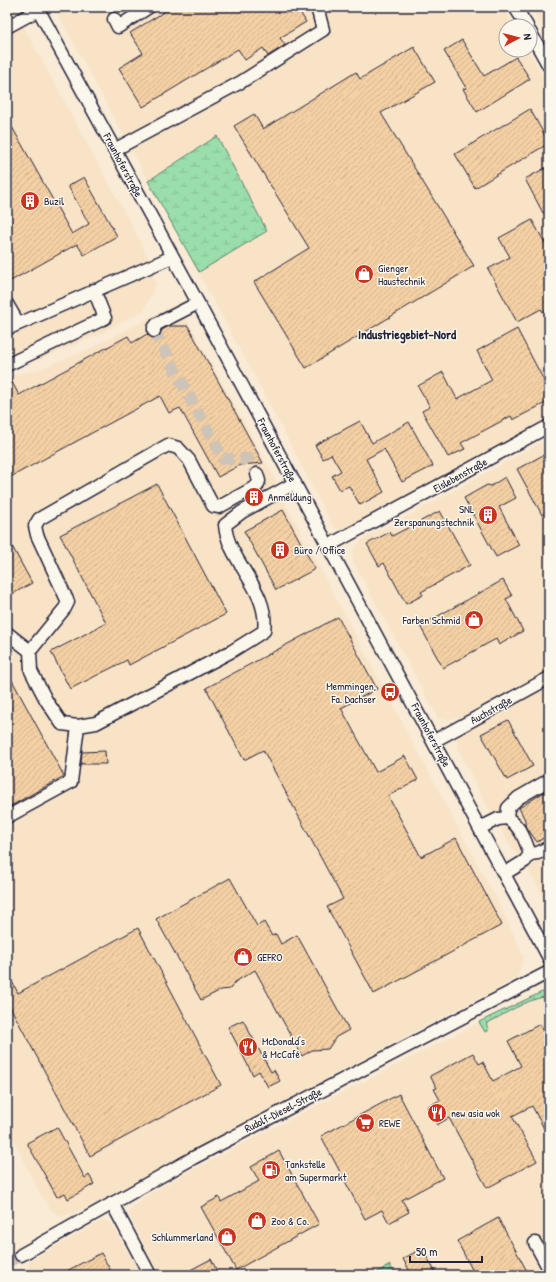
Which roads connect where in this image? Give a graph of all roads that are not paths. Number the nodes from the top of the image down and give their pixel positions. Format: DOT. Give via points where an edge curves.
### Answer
graph roads {
  1 [pos="148,7"];
  2 [pos="317,7"];
  3 [pos="515,7"];
  4 [pos="38,9"];
  5 [pos="521,18"];
  6 [pos="114,19"];
  7 [pos="7,27"];
  8 [pos="538,41"];
  9 [pos="546,50"];
  10 [pos="549,66"];
  11 [pos="114,150"];
  12 [pos="172,257"];
  13 [pos="94,290"];
  14 [pos="7,304"];
  15 [pos="198,304"];
  16 [pos="12,326"];
  17 [pos="154,331"];
  18 [pos="7,365"];
  19 [pos="549,426"];
  20 [pos="257,474"];
  21 [pos="294,483"];
  22 [pos="328,546"];
  23 [pos="7,634"];
  24 [pos="30,651"];
  25 [pos="549,678"];
  26 [pos="78,726"];
  27 [pos="434,741"];
  28 [pos="549,780"];
  29 [pos="7,817"];
  30 [pos="507,818"];
  31 [pos="480,828"];
  32 [pos="549,847"];
  33 [pos="530,854"];
  34 [pos="504,874"];
  35 [pos="549,958"];
  36 [pos="549,972"];
  37 [pos="112,1203"];
  38 [pos="535,1243"];
  39 [pos="21,1255"];
  40 [pos="549,1269"];
  41 [pos="150,1275"];
  1 -- 6 [label="street" via="118,26"];
  2 -- 11 [label="street" via="323,30 241,82"];
  3 -- 5 [label="street"];
  4 -- 7 [label="street"];
  4 -- 11 [label="street, Fraunhoferstraße"];
  8 -- 9 [label="street"];
  9 -- 10 [label="street"];
  11 -- 12 [label="street, Fraunhoferstraße"];
  12 -- 13 [label="street"];
  12 -- 15 [label="street, Fraunhoferstraße"];
  13 -- 16 [label="street"];
  13 -- 18 [label="street" via="105,318"];
  14 -- 16 [label="street"];
  15 -- 17 [label="street" via="157,324"];
  15 -- 21 [label="street, Fraunhoferstraße"];
  19 -- 22 [label="street, Eislebenstraße"];
  20 -- 24 [label="street" via="258,486 219,507 213,506 188,460 178,448 168,446 39,519 35,526 37,535 68,602"];
  21 -- 22 [label="street, Fraunhoferstraße"];
  21 -- 26 [label="street" via="242,512 225,525 226,536 258,595 265,621 264,631 232,651 96,723"];
  22 -- 27 [label="street, Fraunhoferstraße"];
  23 -- 24 [label="street"];
  24 -- 26 [label="street" via="31,671 46,700 62,724"];
  25 -- 27 [label="street, Auchstraße"];
  26 -- 29 [label="street" via="71,782"];
  27 -- 31 [label="street, Fraunhoferstraße"];
  28 -- 30 [label="street" via="518,798 508,808"];
  30 -- 31 [label="street" via="498,819"];
  30 -- 33 [label="street" via="516,823"];
  31 -- 34 [label="street, Fraunhoferstraße"];
  32 -- 33 [label="street"];
  33 -- 34 [label="street" via="525,861"];
  34 -- 35 [label="street, Fraunhoferstraße"];
  36 -- 37 [label="street, Rudolf-Diesel-Straße" via="234,1135"];
  37 -- 39 [label="street, Rudolf-Diesel-Straße"];
  37 -- 41 [label="street"];
  38 -- 40 [label="street"];
}
